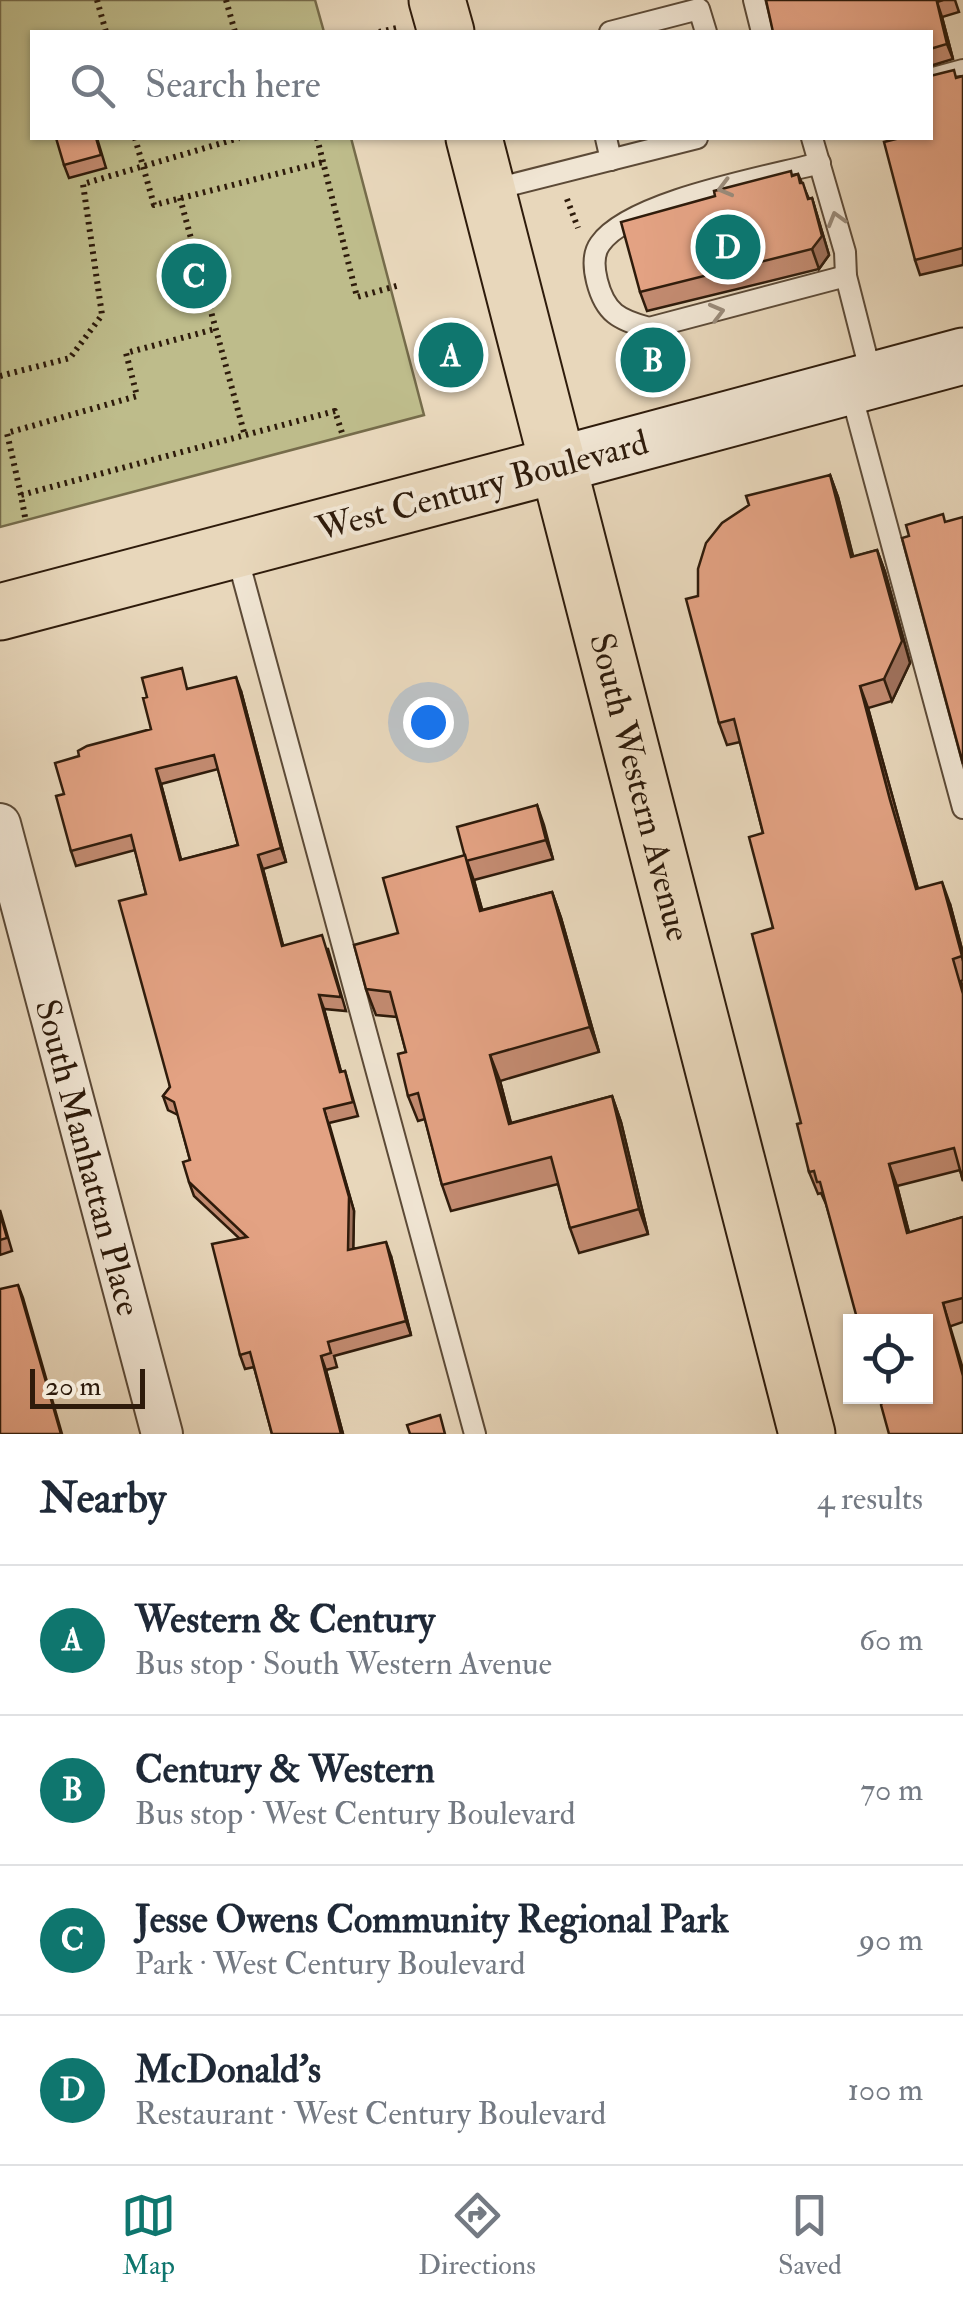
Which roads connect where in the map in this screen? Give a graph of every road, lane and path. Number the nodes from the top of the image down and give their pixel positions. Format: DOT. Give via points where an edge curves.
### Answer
graph roads {
  1 [pos="97,0"];
  2 [pos="226,0"];
  3 [pos="438,0"];
  4 [pos="754,0"];
  5 [pos="105,30"];
  6 [pos="234,30"];
  7 [pos="446,30"];
  8 [pos="617,30"];
  9 [pos="705,30"];
  10 [pos="762,30"];
  11 [pos="963,70"];
  12 [pos="933,78"];
  13 [pos="135,140"];
  14 [pos="232,140"];
  15 [pos="318,140"];
  16 [pos="475,140"];
  17 [pos="606,140"];
  18 [pos="690,140"];
  19 [pos="813,140"];
  20 [pos="611,160"];
  21 [pos="324,162"];
  22 [pos="820,163"];
  23 [pos="142,166"];
  24 [pos="488,190"];
  25 [pos="180,198"];
  26 [pos="558,202"];
  27 [pos="595,254"];
  28 [pos="846,276"];
  29 [pos="400,286"];
  30 [pos="216,329"];
  31 [pos="963,356"];
  32 [pos="0,376"];
  33 [pos="861,383"];
  34 [pos="342,433"];
  35 [pos="245,436"];
  36 [pos="558,465"];
  37 [pos="21,495"];
  38 [pos="25,517"];
  39 [pos="236,550"];
  40 [pos="0,612"];
  41 [pos="963,808"];
  42 [pos="0,824"];
  43 [pos="162,1434"];
  44 [pos="474,1434"];
  45 [pos="806,1434"];
  1 -- 5 [label="path"];
  2 -- 6 [label="path"];
  3 -- 7 [label="main road"];
  4 -- 10 [label="lane"];
  8 -- 9 [label="lane" via="699,8"];
  11 -- 12 [label="lane"];
  13 -- 23 [label="path"];
  14 -- 23 [label="path"];
  15 -- 21 [label="path"];
  16 -- 24 [label="main road, South Western Avenue"];
  17 -- 20 [label="lane"];
  18 -- 20 [label="lane"];
  19 -- 22 [label="lane"];
  20 -- 24 [label="lane"];
  21 -- 25 [label="path"];
  21 -- 29 [label="path" via="358,297"];
  22 -- 27 [label="lane, one-way" via="656,208 620,223"];
  28 -- 22 [label="lane, one-way"];
  23 -- 25 [label="path" via="154,205"];
  23 -- 32 [label="path" via="83,184 102,315 70,358"];
  24 -- 36 [label="main road, South Western Avenue"];
  25 -- 30 [label="path"];
  26 -- 27 [label="path" via="570,199 584,249"];
  27 -- 28 [label="lane, one-way" via="601,297 620,320 649,328"];
  28 -- 33 [label="lane"];
  30 -- 35 [label="path"];
  30 -- 37 [label="path" via="126,353 136,396 7,433"];
  31 -- 33 [label="main road, West Century Boulevard"];
  33 -- 36 [label="main road, West Century Boulevard"];
  33 -- 41 [label="lane"];
  34 -- 35 [label="path" via="336,411"];
  35 -- 37 [label="path"];
  36 -- 39 [label="main road, West Century Boulevard"];
  36 -- 45 [label="main road, South Western Avenue"];
  37 -- 38 [label="path"];
  39 -- 40 [label="main road, West Century Boulevard"];
  39 -- 44 [label="lane"];
  42 -- 43 [label="street, South Manhattan Place"];
}
